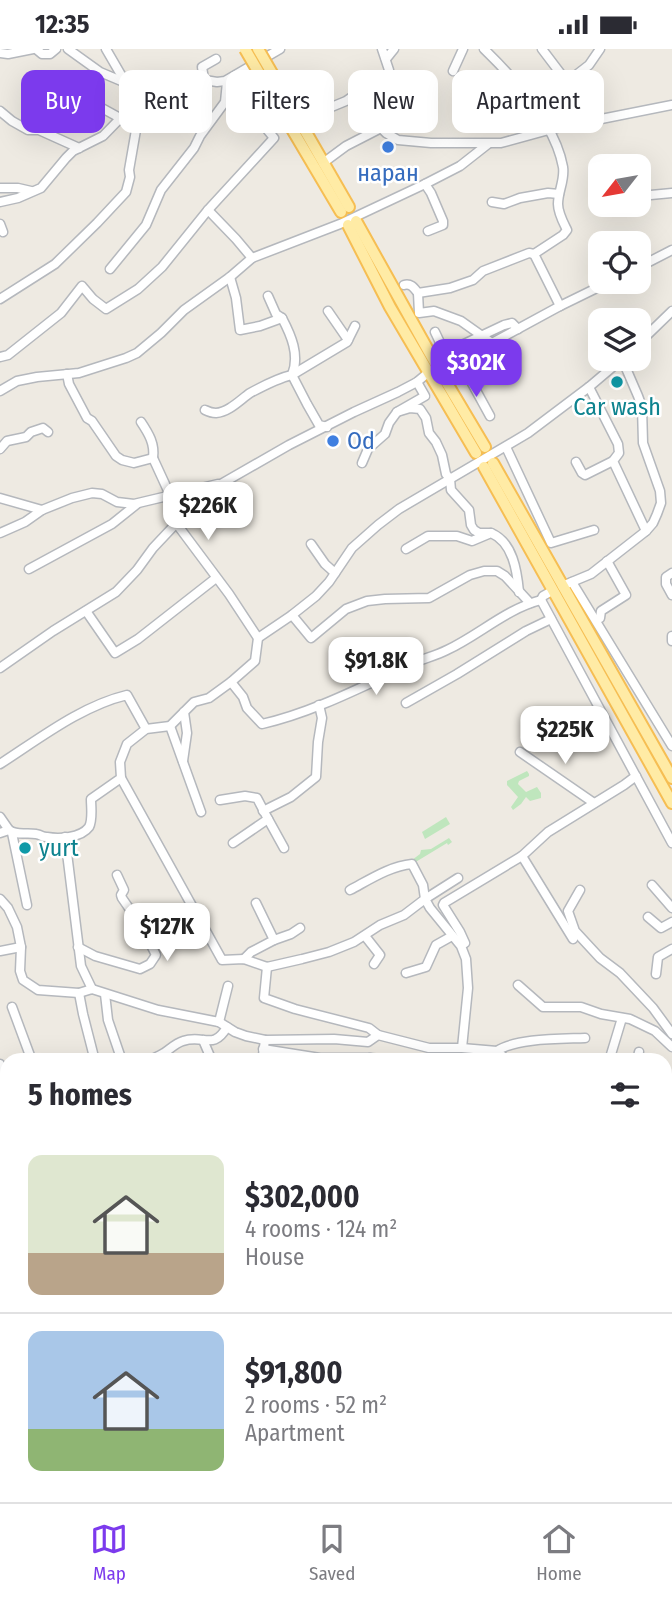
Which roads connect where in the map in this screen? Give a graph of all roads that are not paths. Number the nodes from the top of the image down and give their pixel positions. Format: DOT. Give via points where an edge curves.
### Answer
graph roads {
  1 [pos="35,49"];
  2 [pos="56,49"];
  3 [pos="68,49"];
  4 [pos="106,49"];
  5 [pos="245,49"];
  6 [pos="258,49"];
  7 [pos="280,49"];
  8 [pos="382,49"];
  9 [pos="394,49"];
  10 [pos="463,49"];
  11 [pos="484,49"];
  12 [pos="542,49"];
  13 [pos="600,49"];
  14 [pos="0,53"];
  15 [pos="216,59"];
  16 [pos="386,59"];
  17 [pos="202,70"];
  18 [pos="248,70"];
  19 [pos="260,70"];
  20 [pos="267,70"];
  21 [pos="389,70"];
  22 [pos="453,70"];
  23 [pos="505,70"];
  24 [pos="558,70"];
  25 [pos="583,70"];
  26 [pos="119,73"];
  27 [pos="119,80"];
  28 [pos="226,92"];
  29 [pos="672,105"];
  30 [pos="0,111"];
  31 [pos="604,118"];
  32 [pos="119,119"];
  33 [pos="135,133"];
  34 [pos="270,133"];
  35 [pos="300,133"];
  36 [pos="303,133"];
  37 [pos="371,133"];
  38 [pos="387,133"];
  39 [pos="539,133"];
  40 [pos="551,133"];
  41 [pos="488,144"];
  42 [pos="79,148"];
  43 [pos="323,163"];
  44 [pos="425,184"];
  45 [pos="0,188"];
  46 [pos="31,191"];
  47 [pos="559,194"];
  48 [pos="672,194"];
  49 [pos="651,195"];
  50 [pos="0,202"];
  51 [pos="492,202"];
  52 [pos="208,211"];
  53 [pos="352,223"];
  54 [pos="428,231"];
  55 [pos="672,250"];
  56 [pos="534,254"];
  57 [pos="252,258"];
  58 [pos="651,261"];
  59 [pos="110,269"];
  60 [pos="230,277"];
  61 [pos="404,285"];
  62 [pos="418,293"];
  63 [pos="588,293"];
  64 [pos="268,296"];
  65 [pos="0,299"];
  66 [pos="560,306"];
  67 [pos="328,311"];
  68 [pos="672,311"];
  69 [pos="282,317"];
  70 [pos="355,326"];
  71 [pos="518,329"];
  72 [pos="651,331"];
  73 [pos="435,332"];
  74 [pos="481,335"];
  75 [pos="348,340"];
  76 [pos="492,344"];
  77 [pos="1,354"];
  78 [pos="434,370"];
  79 [pos="608,371"];
  80 [pos="627,371"];
  81 [pos="67,374"];
  82 [pos="292,375"];
  83 [pos="417,382"];
  84 [pos="589,387"];
  85 [pos="0,391"];
  86 [pos="205,410"];
  87 [pos="397,412"];
  88 [pos="490,416"];
  89 [pos="141,422"];
  90 [pos="327,427"];
  91 [pos="48,432"];
  92 [pos="506,447"];
  93 [pos="0,449"];
  94 [pos="481,450"];
  95 [pos="153,459"];
  96 [pos="576,461"];
  97 [pos="613,461"];
  98 [pos="362,463"];
  99 [pos="489,465"];
  100 [pos="450,479"];
  101 [pos="221,484"];
  102 [pos="170,495"];
  103 [pos="0,498"];
  104 [pos="140,502"];
  105 [pos="42,510"];
  106 [pos="176,523"];
  107 [pos="594,530"];
  108 [pos="646,531"];
  109 [pos="0,533"];
  110 [pos="491,533"];
  111 [pos="311,544"];
  112 [pos="406,549"];
  113 [pos="607,561"];
  114 [pos="29,569"];
  115 [pos="335,573"];
  116 [pos="672,573"];
  117 [pos="216,578"];
  118 [pos="562,586"];
  119 [pos="519,592"];
  120 [pos="672,595"];
  121 [pos="541,600"];
  122 [pos="530,603"];
  123 [pos="86,611"];
  124 [pos="292,615"];
  125 [pos="600,618"];
  126 [pos="551,619"];
  127 [pos="258,638"];
  128 [pos="0,668"];
  129 [pos="231,682"];
  130 [pos="407,703"];
  131 [pos="319,705"];
  132 [pos="184,712"];
  133 [pos="170,726"];
  134 [pos="146,729"];
  135 [pos="672,746"];
  136 [pos="520,752"];
  137 [pos="183,762"];
  138 [pos="0,764"];
  139 [pos="636,775"];
  140 [pos="121,778"];
  141 [pos="672,779"];
  142 [pos="220,800"];
  143 [pos="594,803"];
  144 [pos="672,803"];
  145 [pos="263,810"];
  146 [pos="201,812"];
  147 [pos="0,817"];
  148 [pos="268,819"];
  149 [pos="7,832"];
  150 [pos="65,837"];
  151 [pos="233,843"];
  152 [pos="672,843"];
  153 [pos="284,848"];
  154 [pos="522,856"];
  155 [pos="117,875"];
  156 [pos="458,878"];
  157 [pos="652,885"];
  158 [pos="350,890"];
  159 [pos="580,890"];
  160 [pos="0,899"];
  161 [pos="425,899"];
  162 [pos="256,903"];
  163 [pos="27,905"];
  164 [pos="672,908"];
  165 [pos="648,916"];
  166 [pos="672,922"];
  167 [pos="300,928"];
  168 [pos="365,936"];
  169 [pos="452,936"];
  170 [pos="573,939"];
  171 [pos="274,940"];
  172 [pos="466,943"];
  173 [pos="21,947"];
  174 [pos="78,947"];
  175 [pos="672,949"];
  176 [pos="0,951"];
  177 [pos="244,959"];
  178 [pos="374,964"];
  179 [pos="267,967"];
  180 [pos="406,973"];
  181 [pos="656,974"];
  182 [pos="517,985"];
  183 [pos="228,986"];
  184 [pos="92,989"];
  185 [pos="79,993"];
  186 [pos="105,994"];
  187 [pos="12,1007"];
  188 [pos="622,1018"];
  189 [pos="219,1022"];
  190 [pos="227,1027"];
  191 [pos="672,1034"];
  192 [pos="378,1035"];
  193 [pos="585,1038"];
  194 [pos="203,1040"];
  195 [pos="265,1040"];
  196 [pos="672,1047"];
  197 [pos="462,1048"];
  198 [pos="263,1049"];
  199 [pos="498,1051"];
  200 [pos="29,1053"];
  201 [pos="94,1053"];
  202 [pos="119,1053"];
  203 [pos="168,1053"];
  204 [pos="209,1053"];
  205 [pos="263,1053"];
  206 [pos="288,1053"];
  207 [pos="611,1053"];
  1 -- 2 [label="street" via="50,54"];
  1 -- 14 [label="street"];
  3 -- 27 [label="street"];
  4 -- 26 [label="street"];
  5 -- 19 [label="main road, bridge"];
  6 -- 20 [label="main road, bridge"];
  7 -- 18 [label="street"];
  8 -- 16 [label="street"];
  9 -- 16 [label="street"];
  10 -- 22 [label="street"];
  11 -- 23 [label="street"];
  12 -- 24 [label="street"];
  13 -- 25 [label="street"];
  15 -- 17 [label="street"];
  16 -- 21 [label="street"];
  28 -- 59 [label="street" via="225,102 161,190 146,225"];
  29 -- 31 [label="street"];
  30 -- 42 [label="street" via="28,130 39,130"];
  32 -- 42 [label="street" via="103,136"];
  33 -- 65 [label="street" via="127,192 55,264"];
  34 -- 52 [label="street" via="274,138"];
  35 -- 43 [label="main road" via="345,210"];
  36 -- 43 [label="main road"];
  37 -- 43 [label="street"];
  38 -- 41 [label="street" via="405,141"];
  39 -- 41 [label="street"];
  40 -- 47 [label="street" via="564,175"];
  41 -- 44 [label="street" via="460,166"];
  42 -- 46 [label="street" via="41,188"];
  44 -- 54 [label="street" via="443,221"];
  44 -- 57 [label="street"];
  45 -- 46 [label="street"];
  46 -- 50 [label="street"];
  47 -- 51 [label="street"];
  47 -- 56 [label="street" via="558,207 567,230"];
  48 -- 49 [label="street"];
  52 -- 57 [label="street"];
  52 -- 77 [label="street" via="138,289 106,309 82,286 52,321 8,355"];
  53 -- 78 [label="main road" via="390,307"];
  55 -- 58 [label="street"];
  56 -- 62 [label="street" via="450,288"];
  56 -- 66 [label="street"];
  57 -- 60 [label="street"];
  60 -- 69 [label="street" via="240,330"];
  60 -- 81 [label="street" via="184,310 137,353 106,366"];
  61 -- 62 [label="street"];
  62 -- 74 [label="street" via="419,313 434,310"];
  63 -- 66 [label="street"];
  64 -- 69 [label="street"];
  66 -- 71 [label="street"];
  67 -- 75 [label="street"];
  68 -- 72 [label="street"];
  69 -- 82 [label="street" via="294,351"];
  70 -- 75 [label="street"];
  71 -- 74 [label="street" via="512,323"];
  71 -- 76 [label="street"];
  73 -- 74 [label="street" via="445,353"];
  74 -- 76 [label="street"];
  75 -- 82 [label="street"];
  76 -- 78 [label="street"];
  76 -- 88 [label="street" via="486,363 463,376"];
  78 -- 83 [label="street"];
  78 -- 94 [label="main road"];
  79 -- 84 [label="street"];
  80 -- 108 [label="street" via="642,407 643,443 660,491 661,503"];
  81 -- 85 [label="street" via="17,381"];
  81 -- 95 [label="street" via="88,418 116,456 129,463"];
  82 -- 86 [label="street" via="219,413"];
  82 -- 90 [label="street" via="319,425"];
  83 -- 87 [label="street" via="425,396"];
  83 -- 90 [label="street"];
  84 -- 92 [label="street"];
  84 -- 97 [label="street" via="618,444"];
  87 -- 98 [label="street"];
  87 -- 100 [label="street" via="420,409"];
  89 -- 95 [label="street" via="154,450"];
  90 -- 101 [label="street"];
  91 -- 93 [label="street" via="40,428 7,441"];
  92 -- 100 [label="street"];
  92 -- 107 [label="street" via="551,543"];
  95 -- 102 [label="street"];
  96 -- 97 [label="street" via="585,475"];
  97 -- 108 [label="street"];
  99 -- 118 [label="main road"];
  100 -- 110 [label="street" via="451,490 470,510 474,530"];
  100 -- 115 [label="street" via="378,524 352,548"];
  101 -- 102 [label="street"];
  101 -- 106 [label="street"];
  102 -- 104 [label="street"];
  103 -- 105 [label="street"];
  104 -- 105 [label="street" via="117,502 92,493"];
  104 -- 114 [label="street" via="113,524"];
  105 -- 109 [label="street"];
  106 -- 117 [label="street"];
  106 -- 123 [label="street" via="116,592"];
  108 -- 113 [label="street"];
  110 -- 112 [label="street" via="472,541 428,536"];
  110 -- 119 [label="street" via="512,555"];
  111 -- 115 [label="street"];
  113 -- 118 [label="street" via="591,574"];
  113 -- 125 [label="street" via="626,595 601,611"];
  115 -- 124 [label="street"];
  116 -- 120 [label="street" via="666,584"];
  117 -- 123 [label="street" via="115,653"];
  117 -- 127 [label="street"];
  118 -- 121 [label="street"];
  118 -- 135 [label="street"];
  118 -- 141 [label="main road"];
  118 -- 144 [label="main road"];
  119 -- 122 [label="street"];
  119 -- 124 [label="street" via="497,571 484,571 429,598 367,601 346,609 311,638"];
  121 -- 122 [label="street"];
  121 -- 126 [label="street"];
  122 -- 131 [label="street" via="447,650"];
  123 -- 128 [label="street"];
  124 -- 127 [label="street"];
  126 -- 130 [label="street"];
  126 -- 139 [label="street"];
  127 -- 129 [label="street" via="255,661"];
  129 -- 131 [label="street" via="262,724"];
  129 -- 132 [label="street"];
  131 -- 145 [label="street" via="316,777 291,797"];
  132 -- 133 [label="street"];
  132 -- 137 [label="street"];
  133 -- 134 [label="street"];
  133 -- 137 [label="street"];
  134 -- 138 [label="street" via="127,695 47,732"];
  134 -- 140 [label="street" via="127,744 120,762"];
  136 -- 143 [label="street"];
  137 -- 146 [label="street"];
  139 -- 143 [label="street"];
  139 -- 152 [label="street"];
  140 -- 150 [label="street" via="91,799 91,824 86,831"];
  140 -- 177 [label="street" via="222,960"];
  142 -- 145 [label="street" via="257,798"];
  143 -- 154 [label="street" via="548,832"];
  145 -- 148 [label="street"];
  147 -- 149 [label="street"];
  148 -- 151 [label="street"];
  148 -- 153 [label="street"];
  149 -- 150 [label="street"];
  149 -- 163 [label="street"];
  150 -- 174 [label="street"];
  154 -- 170 [label="street"];
  154 -- 172 [label="street" via="444,903"];
  155 -- 174 [label="street" via="124,890 122,898 156,955 140,969"];
  156 -- 161 [label="street"];
  157 -- 164 [label="street"];
  158 -- 161 [label="street" via="412,864"];
  159 -- 191 [label="street" via="568,911 575,931 653,1008"];
  160 -- 173 [label="street" via="17,927"];
  161 -- 168 [label="street"];
  161 -- 169 [label="street"];
  162 -- 171 [label="street"];
  165 -- 166 [label="street" via="661,927"];
  167 -- 171 [label="street"];
  168 -- 178 [label="street" via="380,955"];
  168 -- 179 [label="street"];
  169 -- 180 [label="street" via="436,945 426,967"];
  169 -- 197 [label="street" via="461,946 467,970"];
  171 -- 177 [label="street"];
  173 -- 176 [label="street"];
  173 -- 185 [label="street" via="20,971 31,986"];
  174 -- 184 [label="street"];
  175 -- 181 [label="street" via="658,957"];
  177 -- 179 [label="street"];
  179 -- 192 [label="street" via="264,998 369,1028"];
  182 -- 188 [label="street" via="543,1007 581,1007"];
  183 -- 189 [label="street"];
  184 -- 185 [label="street"];
  184 -- 186 [label="street"];
  185 -- 201 [label="street"];
  186 -- 189 [label="street"];
  186 -- 202 [label="street"];
  187 -- 200 [label="street"];
  188 -- 196 [label="street" via="654,1031"];
  188 -- 207 [label="street"];
  189 -- 190 [label="street"];
  190 -- 194 [label="street" via="219,1039"];
  190 -- 195 [label="street"];
  192 -- 195 [label="street" via="368,1042"];
  192 -- 197 [label="street" via="429,1048"];
  193 -- 199 [label="street" via="531,1041"];
  194 -- 203 [label="street" via="182,1041"];
  194 -- 204 [label="street"];
  195 -- 198 [label="street"];
  197 -- 199 [label="street"];
  198 -- 205 [label="street"];
  198 -- 206 [label="street"];
}
